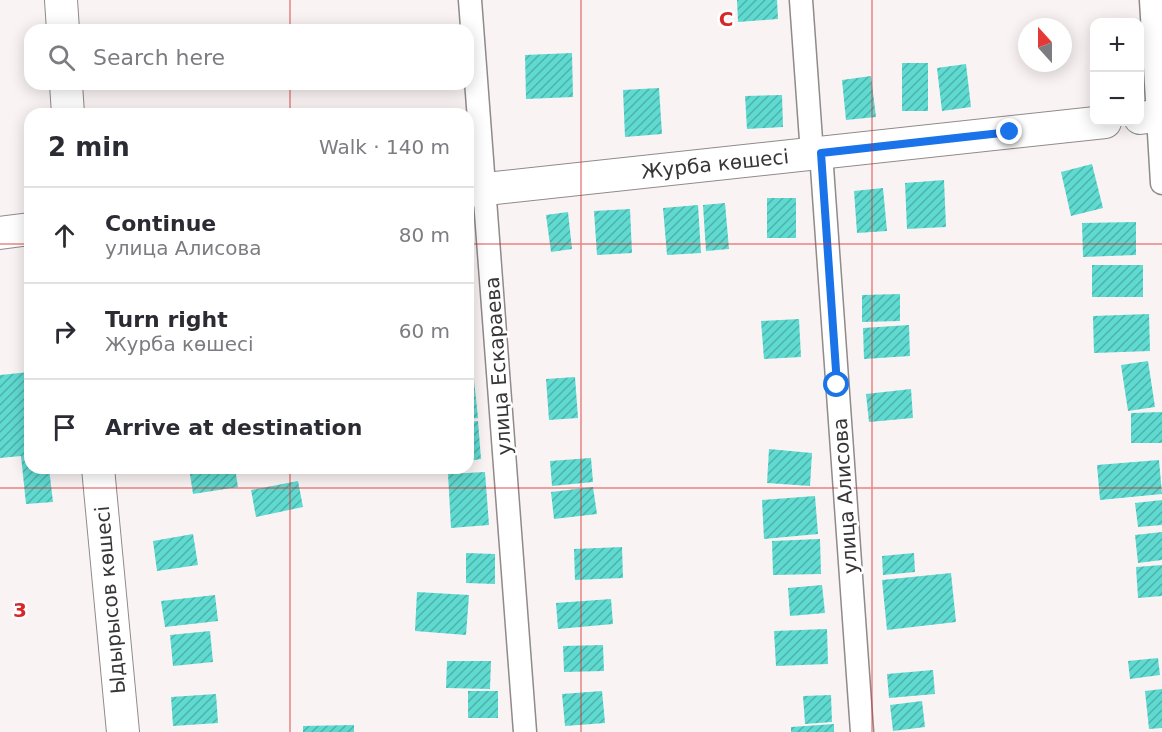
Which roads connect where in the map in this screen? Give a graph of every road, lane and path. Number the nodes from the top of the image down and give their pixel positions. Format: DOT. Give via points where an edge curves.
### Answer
graph roads {
  1 [pos="61,0"];
  2 [pos="470,0"];
  3 [pos="801,0"];
  4 [pos="1151,0"];
  5 [pos="63,24"];
  6 [pos="471,24"];
  7 [pos="66,90"];
  8 [pos="473,90"];
  9 [pos="68,108"];
  10 [pos="474,108"];
  11 [pos="474,109"];
  12 [pos="1153,116"];
  13 [pos="1090,124"];
  14 [pos="816,153"];
  15 [pos="1162,183"];
  16 [pos="477,190"];
  17 [pos="24,230"];
  18 [pos="0,233"];
  19 [pos="99,474"];
  20 [pos="123,732"];
  21 [pos="525,732"];
  22 [pos="862,732"];
  1 -- 5 [label="street"];
  2 -- 6 [label="street, улица Ескараева"];
  3 -- 14 [label="street, улица Алисова"];
  4 -- 12 [label="street"];
  7 -- 9 [label="street"];
  8 -- 10 [label="street, улица Ескараева"];
  11 -- 16 [label="street, улица Ескараева"];
  12 -- 15 [label="street"];
  13 -- 14 [label="street, Журба көшесі"];
  14 -- 16 [label="street, Журба көшесі"];
  14 -- 22 [label="street, улица Алисова"];
  16 -- 21 [label="street, улица Ескараева"];
  17 -- 18 [label="street"];
  19 -- 20 [label="street, Ыдырысов көшесі"];
}
